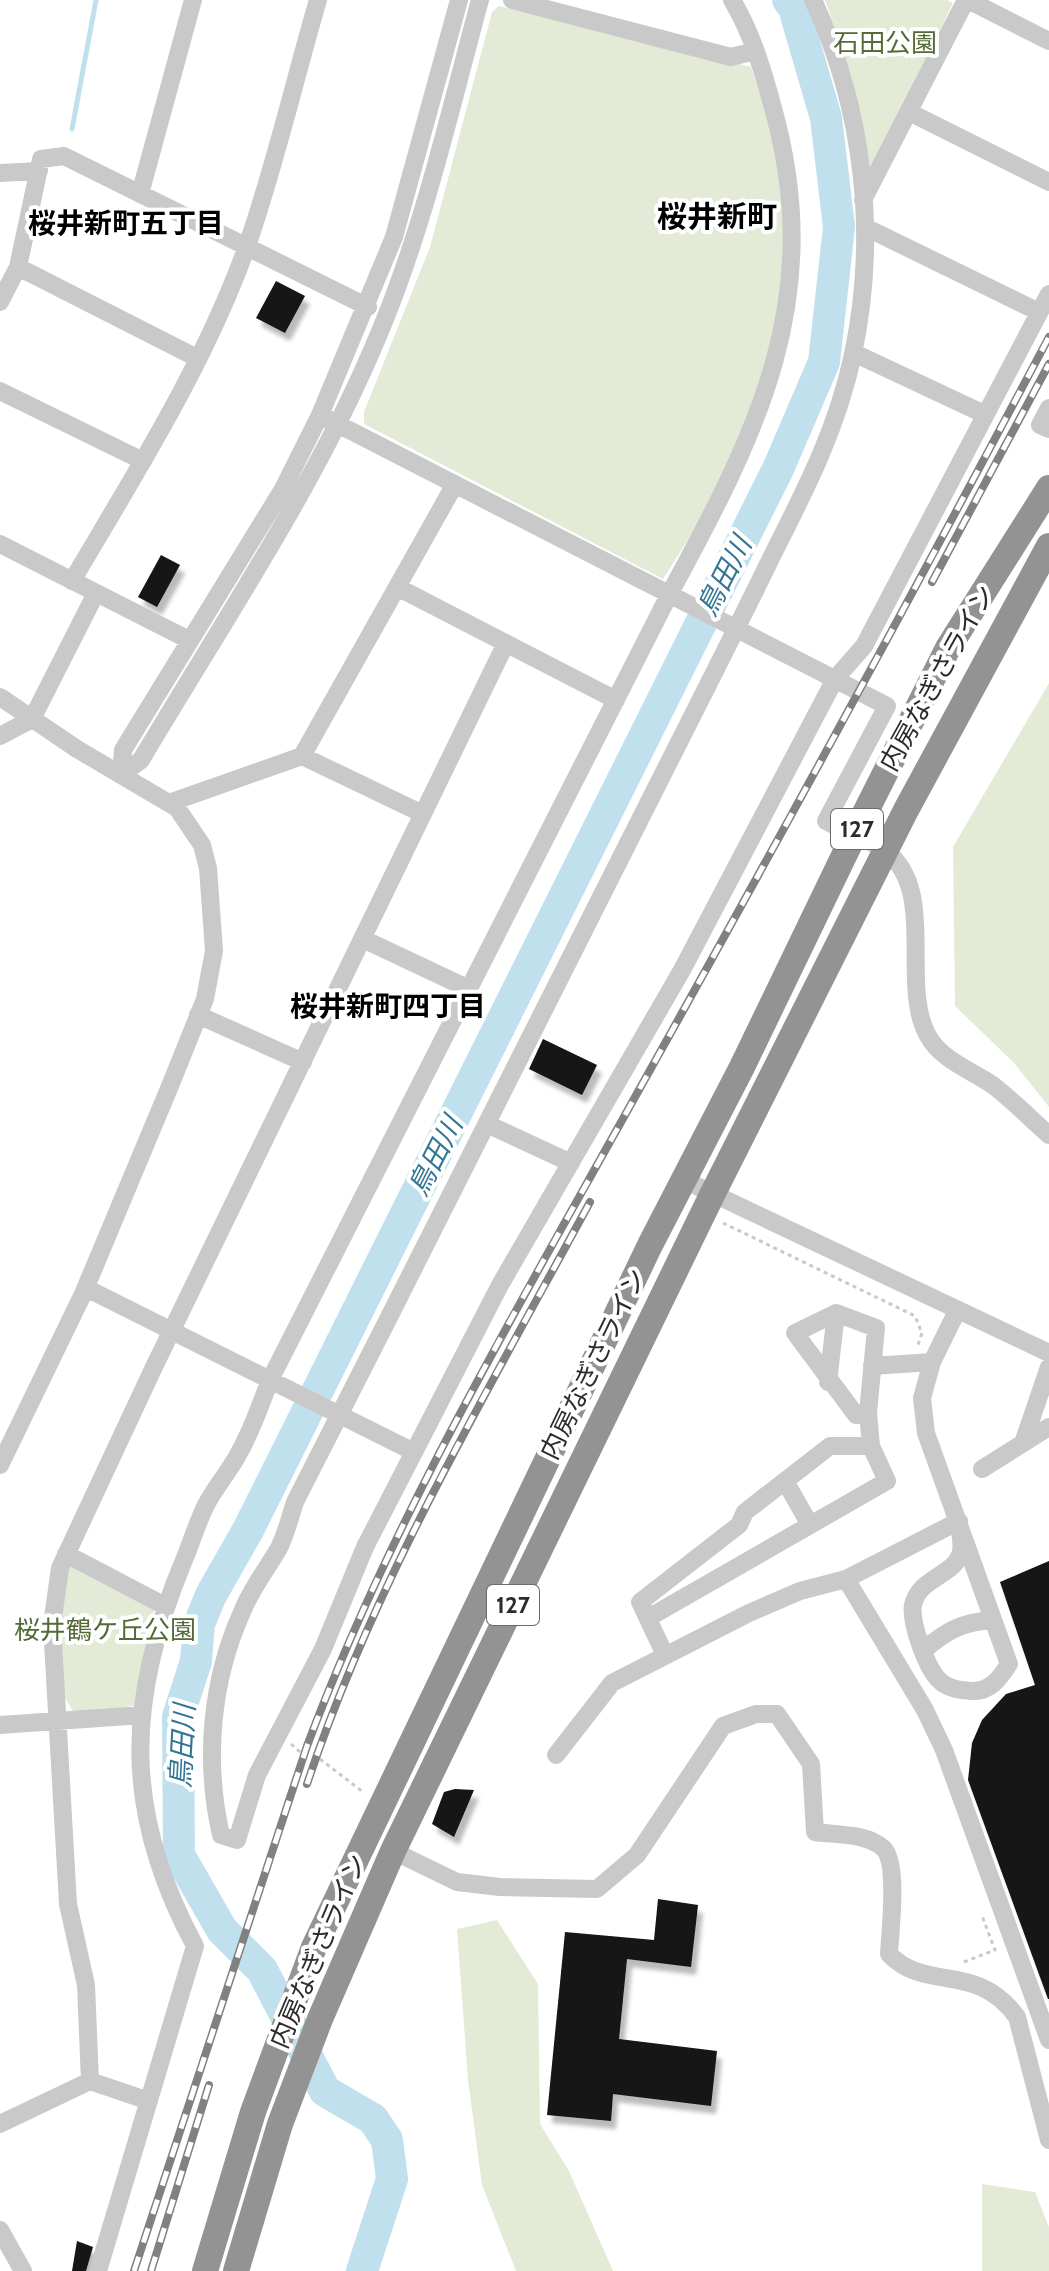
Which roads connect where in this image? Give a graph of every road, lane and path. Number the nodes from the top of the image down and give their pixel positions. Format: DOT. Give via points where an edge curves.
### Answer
graph roads {
  1 [pos="193,0"];
  2 [pos="318,0"];
  3 [pos="459,0"];
  4 [pos="480,0"];
  5 [pos="512,0"];
  6 [pos="732,0"];
  7 [pos="813,0"];
  8 [pos="967,0"];
  9 [pos="1049,41"];
  10 [pos="755,51"];
  11 [pos="909,112"];
  12 [pos="39,171"];
  13 [pos="0,173"];
  14 [pos="1049,182"];
  15 [pos="140,194"];
  16 [pos="863,200"];
  17 [pos="865,227"];
  18 [pos="246,247"];
  19 [pos="18,267"];
  20 [pos="1049,294"];
  21 [pos="0,302"];
  22 [pos="368,307"];
  23 [pos="1039,312"];
  24 [pos="854,353"];
  25 [pos="197,358"];
  26 [pos="0,391"];
  27 [pos="1049,408"];
  28 [pos="984,414"];
  29 [pos="328,420"];
  30 [pos="1049,429"];
  31 [pos="143,461"];
  32 [pos="455,484"];
  33 [pos="1049,488"];
  34 [pos="0,544"];
  35 [pos="1049,546"];
  36 [pos="72,581"];
  37 [pos="397,587"];
  38 [pos="96,593"];
  39 [pos="676,596"];
  40 [pos="738,627"];
  41 [pos="189,640"];
  42 [pos="506,643"];
  43 [pos="835,679"];
  44 [pos="0,697"];
  45 [pos="616,700"];
  46 [pos="32,719"];
  47 [pos="0,736"];
  48 [pos="302,756"];
  49 [pos="121,775"];
  50 [pos="169,803"];
  51 [pos="423,814"];
  52 [pos="853,837"];
  53 [pos="887,852"];
  54 [pos="363,939"];
  55 [pos="469,989"];
  56 [pos="198,1015"];
  57 [pos="303,1062"];
  58 [pos="487,1124"];
  59 [pos="1049,1135"];
  60 [pos="571,1163"];
  61 [pos="682,1179"];
  62 [pos="712,1195"];
  63 [pos="723,1223"];
  64 [pos="86,1288"];
  65 [pos="957,1311"];
  66 [pos="836,1313"];
  67 [pos="172,1330"];
  68 [pos="914,1350"];
  69 [pos="1049,1353"];
  70 [pos="932,1362"];
  71 [pos="872,1366"];
  72 [pos="1049,1367"];
  73 [pos="276,1380"];
  74 [pos="828,1382"];
  75 [pos="337,1411"];
  76 [pos="868,1413"];
  77 [pos="1049,1427"];
  78 [pos="1023,1443"];
  79 [pos="871,1446"];
  80 [pos="414,1452"];
  81 [pos="0,1465"];
  82 [pos="982,1469"];
  83 [pos="785,1481"];
  84 [pos="959,1521"];
  85 [pos="810,1525"];
  86 [pos="66,1554"];
  87 [pos="846,1579"];
  88 [pos="165,1606"];
  89 [pos="648,1618"];
  90 [pos="993,1620"];
  91 [pos="924,1650"];
  92 [pos="665,1655"];
  93 [pos="142,1715"];
  94 [pos="60,1723"];
  95 [pos="0,1725"];
  96 [pos="556,1755"];
  97 [pos="320,1759"];
  98 [pos="367,1794"];
  99 [pos="393,1851"];
  100 [pos="982,1916"];
  101 [pos="960,1963"];
  102 [pos="1044,2007"];
  103 [pos="1049,2040"];
  104 [pos="90,2081"];
  105 [pos="149,2101"];
  106 [pos="0,2124"];
  107 [pos="1049,2140"];
  108 [pos="0,2230"];
  109 [pos="23,2271"];
  110 [pos="98,2271"];
  111 [pos="205,2271"];
  112 [pos="236,2271"];
  1 -- 15 [label="street"];
  2 -- 18 [label="street"];
  3 -- 22 [label="street" via="399,223"];
  4 -- 29 [label="street" via="389,311"];
  5 -- 10 [label="street" via="731,57"];
  6 -- 10 [label="street"];
  7 -- 16 [label="street" via="852,110"];
  8 -- 9 [label="street"];
  8 -- 11 [label="street"];
  10 -- 39 [label="street" via="782,141 790,209 785,315 758,420"];
  11 -- 14 [label="street"];
  11 -- 16 [label="street"];
  12 -- 13 [label="street"];
  12 -- 15 [label="street" via="41,159 64,156"];
  12 -- 19 [label="street"];
  15 -- 18 [label="street"];
  16 -- 17 [label="street"];
  17 -- 23 [label="street"];
  17 -- 24 [label="street"];
  18 -- 22 [label="street"];
  18 -- 25 [label="street"];
  19 -- 21 [label="street"];
  19 -- 25 [label="street"];
  20 -- 23 [label="street"];
  22 -- 29 [label="street"];
  23 -- 28 [label="street"];
  24 -- 28 [label="street"];
  24 -- 40 [label="street" via="824,451"];
  25 -- 31 [label="street"];
  26 -- 31 [label="street"];
  27 -- 30 [label="street" via="1040,425"];
  28 -- 43 [label="street" via="864,646"];
  29 -- 32 [label="street"];
  29 -- 41 [label="street"];
  29 -- 49 [label="street" via="300,498 141,760"];
  31 -- 36 [label="street"];
  32 -- 37 [label="street"];
  32 -- 39 [label="street"];
  33 -- 52 [label="highway, 内房なぎさライン / 127" via="948,648"];
  34 -- 36 [label="street"];
  35 -- 53 [label="highway, 内房なぎさライン / 127"];
  36 -- 38 [label="street"];
  37 -- 42 [label="street"];
  37 -- 48 [label="street"];
  38 -- 41 [label="street"];
  38 -- 46 [label="street"];
  39 -- 40 [label="street"];
  39 -- 45 [label="street"];
  40 -- 43 [label="street"];
  40 -- 58 [label="street"];
  41 -- 49 [label="street" via="123,750"];
  42 -- 45 [label="street"];
  42 -- 51 [label="street"];
  43 -- 52 [label="street" via="887,706 826,821"];
  43 -- 60 [label="street" via="682,970"];
  44 -- 46 [label="street"];
  45 -- 55 [label="street"];
  46 -- 47 [label="street"];
  46 -- 49 [label="street"];
  48 -- 50 [label="street"];
  48 -- 51 [label="street"];
  49 -- 50 [label="street"];
  50 -- 56 [label="street" via="202,845 208,868 214,951"];
  51 -- 54 [label="street"];
  52 -- 53 [label="street"];
  52 -- 61 [label="highway, 内房なぎさライン / 127"];
  53 -- 59 [label="street" via="909,880 919,1011 927,1035 950,1061 993,1086"];
  53 -- 62 [label="highway, 内房なぎさライン / 127"];
  54 -- 55 [label="street"];
  54 -- 57 [label="street"];
  55 -- 73 [label="street"];
  56 -- 57 [label="street"];
  56 -- 64 [label="street"];
  57 -- 67 [label="street"];
  58 -- 60 [label="street"];
  58 -- 75 [label="street"];
  60 -- 80 [label="street" via="500,1285"];
  61 -- 62 [label="street"];
  61 -- 111 [label="highway, 内房なぎさライン / 127" via="321,1932 253,2112"];
  62 -- 65 [label="street"];
  62 -- 99 [label="highway, 内房なぎさライン / 127"];
  63 -- 68 [label="path" via="915,1316 922,1333"];
  64 -- 67 [label="street"];
  64 -- 81 [label="street"];
  65 -- 69 [label="street"];
  65 -- 70 [label="street"];
  66 -- 71 [label="street" via="876,1328"];
  66 -- 74 [label="street"];
  66 -- 74 [label="street" via="795,1333"];
  67 -- 73 [label="street"];
  67 -- 86 [label="street"];
  70 -- 71 [label="street"];
  70 -- 84 [label="street" via="922,1398 926,1433"];
  71 -- 76 [label="street"];
  72 -- 78 [label="street"];
  73 -- 75 [label="street"];
  73 -- 88 [label="street" via="206,1505"];
  74 -- 76 [label="street" via="856,1415"];
  75 -- 80 [label="street"];
  75 -- 80 [label="street" via="281,1545 228,1646 211,1744 213,1802 221,1835 237,1840 257,1775 323,1649 365,1547"];
  76 -- 79 [label="street"];
  77 -- 78 [label="street"];
  78 -- 82 [label="street"];
  79 -- 83 [label="street" via="830,1446"];
  79 -- 85 [label="street" via="887,1481"];
  83 -- 85 [label="street"];
  83 -- 89 [label="street" via="745,1512 739,1525 640,1602"];
  84 -- 87 [label="street"];
  84 -- 90 [label="street"];
  84 -- 91 [label="street" via="961,1553 950,1568 925,1583 913,1604 914,1629"];
  85 -- 89 [label="street"];
  86 -- 88 [label="street"];
  86 -- 94 [label="street" via="53,1596"];
  87 -- 92 [label="street" via="787,1596"];
  87 -- 102 [label="street" via="944,1750"];
  88 -- 93 [label="street"];
  89 -- 92 [label="street"];
  90 -- 91 [label="street" via="969,1621 947,1630"];
  90 -- 91 [label="street" via="1009,1664 997,1682 980,1692 954,1689 938,1679"];
  92 -- 96 [label="street" via="612,1683"];
  93 -- 94 [label="street"];
  93 -- 105 [label="street" via="142,1805 161,1877 195,1946"];
  94 -- 95 [label="street"];
  94 -- 104 [label="street" via="68,1904 86,1985"];
  97 -- 98 [label="path"];
  99 -- 107 [label="street" via="457,1882 597,1889 637,1855 723,1726 756,1714 777,1714 811,1764 815,1832 860,1838 883,1848 892,1865 889,1954 905,1970 981,1984 1017,2017"];
  99 -- 112 [label="highway, 内房なぎさライン / 127" via="280,2124"];
  100 -- 101 [label="path" via="995,1950"];
  102 -- 103 [label="street"];
  104 -- 105 [label="street"];
  104 -- 106 [label="street"];
  105 -- 110 [label="street"];
  108 -- 109 [label="street"];
}
